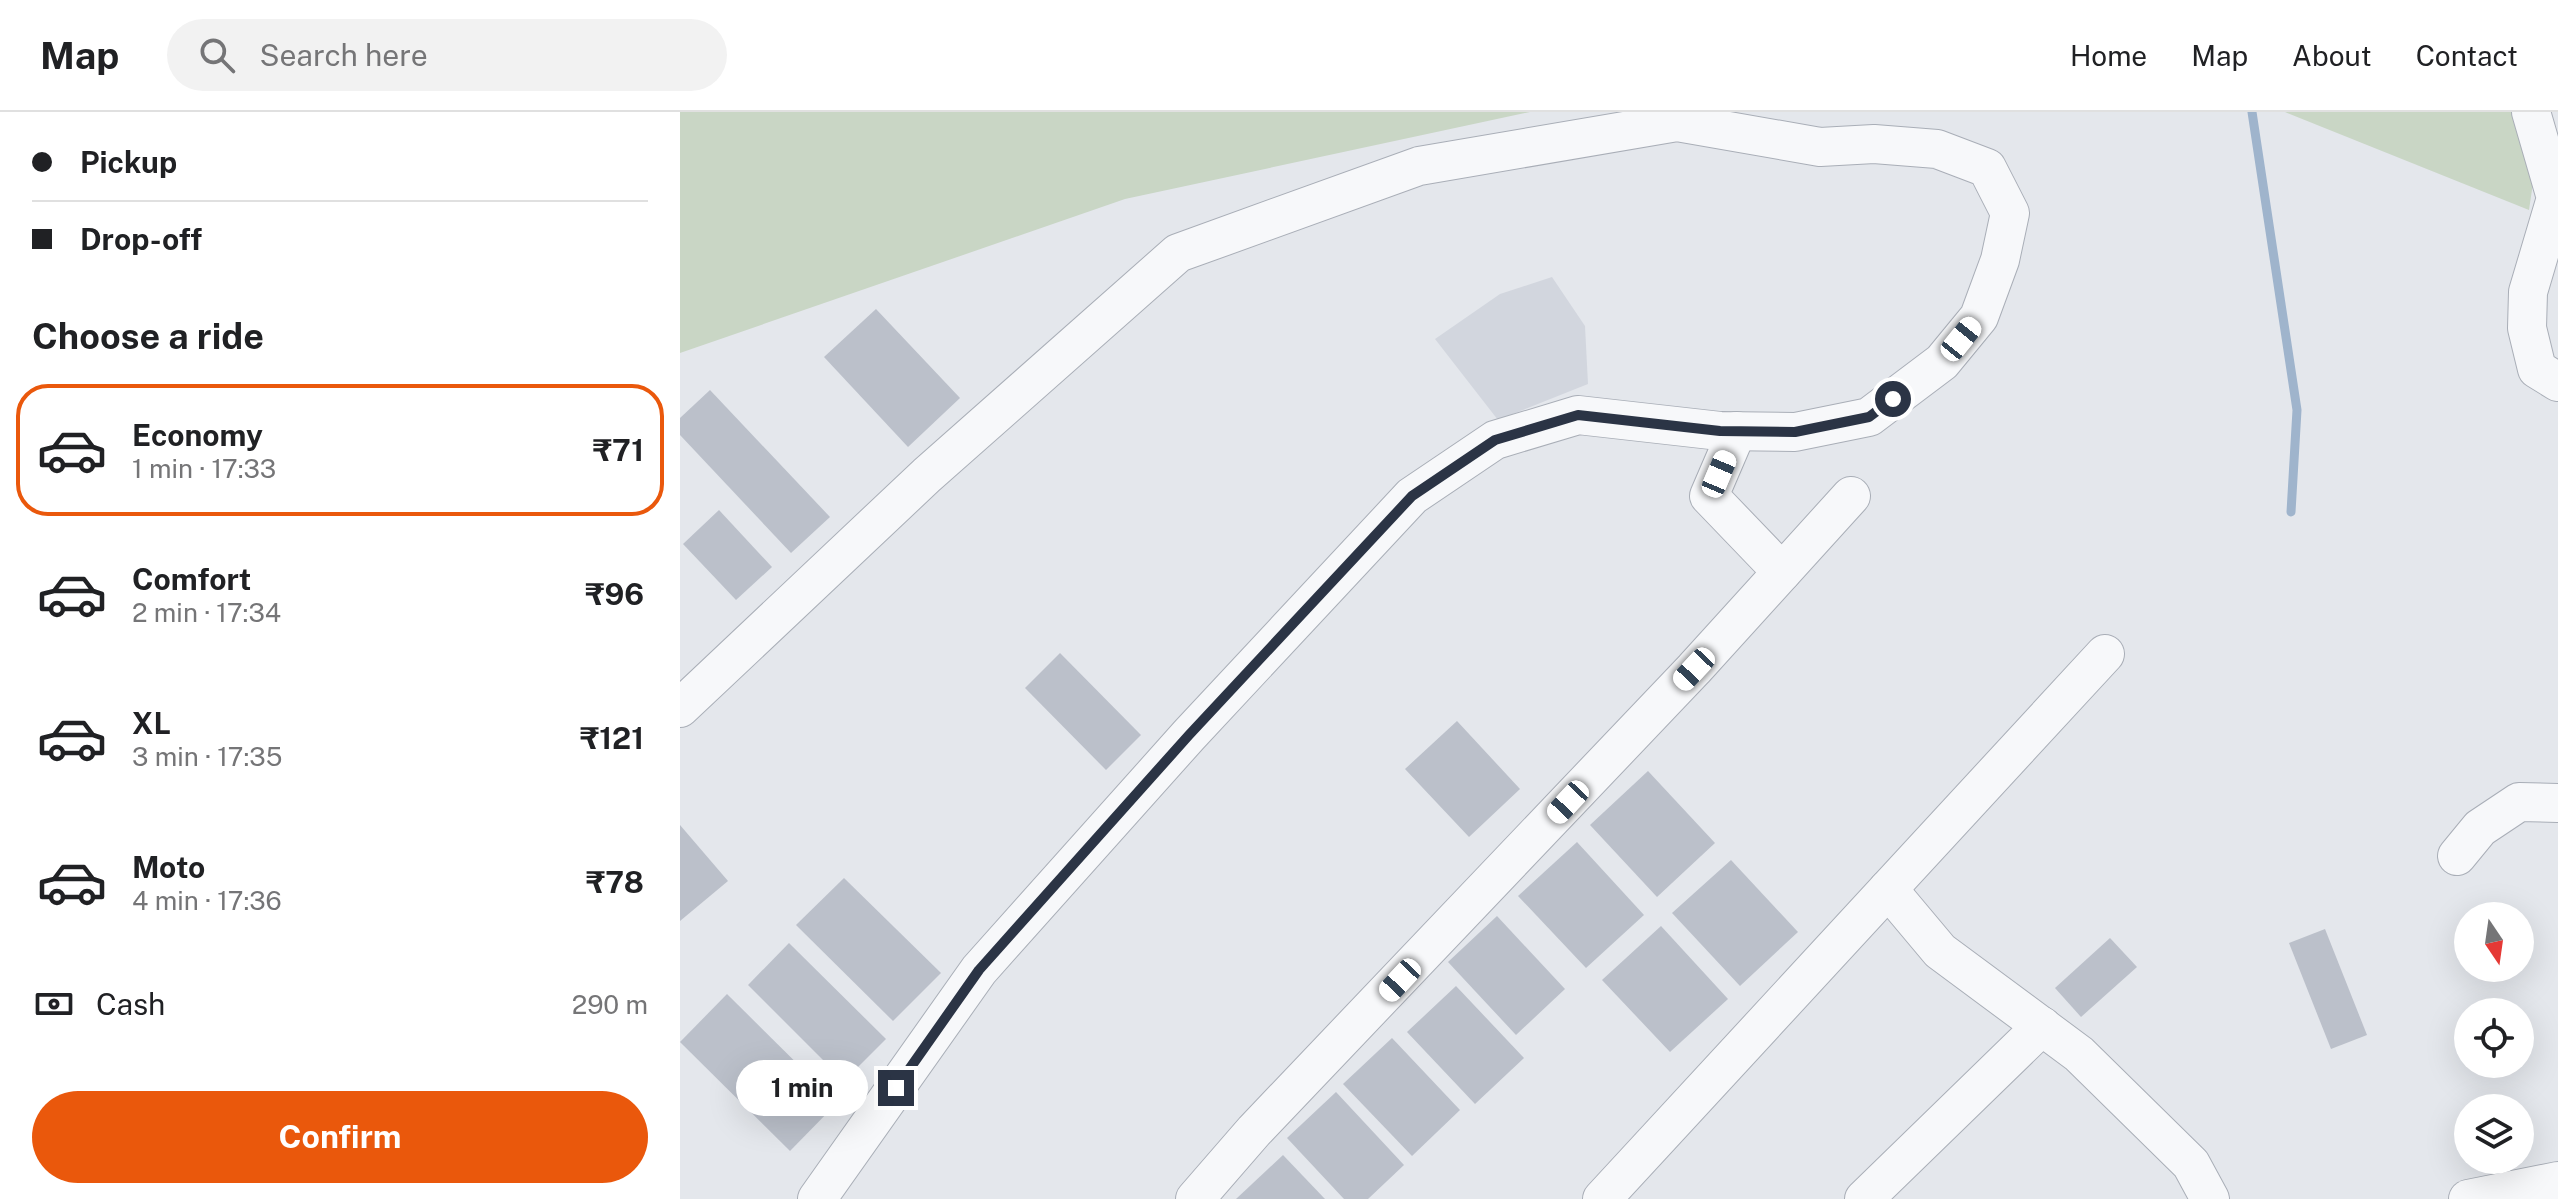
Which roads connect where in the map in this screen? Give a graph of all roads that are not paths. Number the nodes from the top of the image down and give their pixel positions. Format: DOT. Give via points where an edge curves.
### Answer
graph roads {
  1 [pos="2531,112"];
  2 [pos="2558,382"];
  3 [pos="1737,431"];
  4 [pos="1851,496"];
  5 [pos="1782,572"];
  6 [pos="2105,654"];
  7 [pos="680,708"];
  8 [pos="2558,803"];
  9 [pos="2457,856"];
  10 [pos="1888,889"];
  11 [pos="2042,1026"];
  12 [pos="2558,1181"];
  13 [pos="817,1199"];
  14 [pos="1195,1199"];
  15 [pos="1602,1199"];
  16 [pos="1864,1199"];
  17 [pos="2210,1199"];
  18 [pos="2468,1199"];
  1 -- 2 [label="street" via="2556,198 2528,292 2527,328 2537,369"];
  3 -- 5 [label="street" via="1709,496"];
  3 -- 7 [label="street" via="1795,432 1869,417 1942,362 1979,317 2000,260 2010,213 1987,168 1937,149 1820,147 1677,122 1419,166 1178,253 927,475"];
  3 -- 13 [label="street" via="1578,415 1495,440 1412,496 979,970"];
  4 -- 5 [label="street"];
  5 -- 14 [label="street"];
  6 -- 10 [label="street"];
  8 -- 9 [label="street" via="2519,802 2508,807 2480,828"];
  10 -- 11 [label="street" via="1940,951"];
  10 -- 15 [label="street"];
  11 -- 16 [label="street"];
  11 -- 17 [label="street" via="2079,1054 2191,1164"];
  12 -- 18 [label="street"];
}
